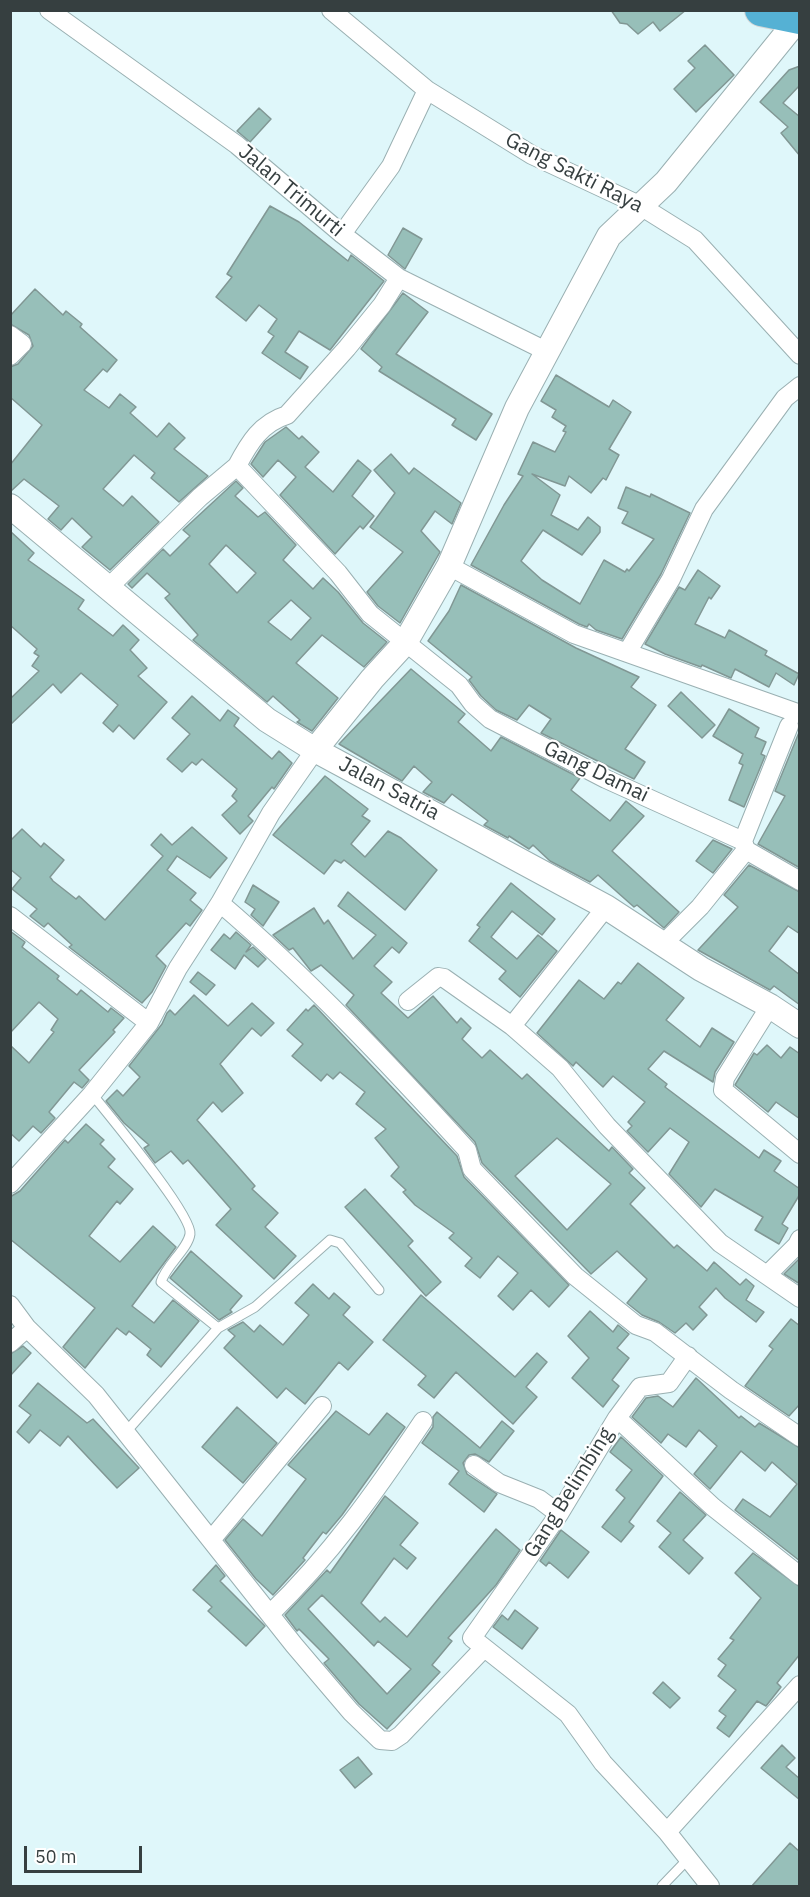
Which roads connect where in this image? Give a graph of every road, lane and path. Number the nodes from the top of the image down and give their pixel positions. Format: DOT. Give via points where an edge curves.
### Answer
graph roads {
  1 [pos="49,10"];
  2 [pos="331,10"];
  3 [pos="761,10"];
  4 [pos="799,18"];
  5 [pos="427,90"];
  6 [pos="639,205"];
  7 [pos="342,234"];
  8 [pos="399,278"];
  9 [pos="10,335"];
  10 [pos="546,351"];
  11 [pos="800,355"];
  12 [pos="10,356"];
  13 [pos="800,386"];
  14 [pos="237,466"];
  15 [pos="10,506"];
  16 [pos="449,566"];
  17 [pos="110,587"];
  18 [pos="405,642"];
  19 [pos="628,651"];
  20 [pos="794,720"];
  21 [pos="315,750"];
  22 [pos="745,845"];
  23 [pos="800,881"];
  24 [pos="220,903"];
  25 [pos="606,907"];
  26 [pos="10,916"];
  27 [pos="664,943"];
  28 [pos="408,1001"];
  29 [pos="770,1006"];
  30 [pos="149,1023"];
  31 [pos="512,1026"];
  32 [pos="800,1026"];
  33 [pos="92,1094"];
  34 [pos="800,1154"];
  35 [pos="10,1184"];
  36 [pos="800,1239"];
  37 [pos="767,1275"];
  38 [pos="379,1290"];
  39 [pos="800,1298"];
  40 [pos="10,1305"];
  41 [pos="27,1328"];
  42 [pos="218,1328"];
  43 [pos="10,1343"];
  44 [pos="688,1356"];
  45 [pos="322,1406"];
  46 [pos="616,1418"];
  47 [pos="423,1421"];
  48 [pos="125,1433"];
  49 [pos="800,1437"];
  50 [pos="474,1465"];
  51 [pos="559,1514"];
  52 [pos="211,1540"];
  53 [pos="800,1576"];
  54 [pos="270,1614"];
  55 [pos="483,1649"];
  56 [pos="800,1685"];
  57 [pos="667,1832"];
  58 [pos="688,1858"];
  59 [pos="662,1887"];
  60 [pos="710,1887"];
  1 -- 7 [label="street, Jalan Trimurti" via="237,145"];
  2 -- 5 [label="street, Gang Sakti Raya"];
  3 -- 4 [label="highway"];
  4 -- 6 [label="street" via="666,182"];
  5 -- 6 [label="street, Gang Sakti Raya" via="532,155"];
  5 -- 7 [label="street" via="391,166"];
  6 -- 10 [label="street" via="609,236"];
  6 -- 11 [label="street, Gang Sakti Raya" via="695,240"];
  7 -- 8 [label="street, Jalan Trimurti"];
  8 -- 10 [label="street, Jalan Trimurti"];
  8 -- 14 [label="street" via="347,348 287,415 252,438"];
  9 -- 12 [label="street" via="22,344"];
  10 -- 16 [label="street"];
  13 -- 19 [label="street" via="785,398 704,509 671,579"];
  14 -- 17 [label="street" via="200,497"];
  14 -- 18 [label="street, Gang Damai" via="338,573 370,614"];
  15 -- 17 [label="street, Jalan Satria"];
  16 -- 18 [label="street"];
  16 -- 19 [label="street" via="574,634"];
  17 -- 21 [label="street, Jalan Satria" via="267,720"];
  18 -- 21 [label="street"];
  18 -- 22 [label="street, Gang Damai" via="459,685 473,704 499,725"];
  19 -- 20 [label="street"];
  20 -- 22 [label="street"];
  21 -- 24 [label="street" via="272,813"];
  21 -- 25 [label="street, Jalan Satria"];
  22 -- 23 [label="street, Gang Damai"];
  22 -- 27 [label="street" via="700,908"];
  24 -- 30 [label="street" via="177,968"];
  24 -- 44 [label="street" via="285,958 366,1040 466,1150 472,1169 575,1276 636,1325 649,1329"];
  25 -- 27 [label="street, Jalan Satria"];
  25 -- 31 [label="street"];
  26 -- 30 [label="street"];
  27 -- 29 [label="street, Jalan Satria" via="701,969"];
  28 -- 31 [label="street" via="438,977 444,978"];
  29 -- 32 [label="street, Jalan Satria"];
  29 -- 34 [label="street" via="725,1078 723,1090"];
  30 -- 33 [label="street"];
  31 -- 37 [label="street" via="560,1068 607,1126 720,1243"];
  33 -- 35 [label="street"];
  33 -- 42 [label="lane" via="190,1227 189,1238 161,1282"];
  36 -- 37 [label="street"];
  37 -- 39 [label="street"];
  38 -- 42 [label="lane" via="340,1243 330,1240 255,1307"];
  40 -- 41 [label="street"];
  41 -- 43 [label="street"];
  41 -- 48 [label="street" via="96,1395"];
  42 -- 48 [label="lane"];
  44 -- 46 [label="street, Gang Belimbing" via="669,1383 640,1387"];
  44 -- 49 [label="street"];
  45 -- 52 [label="street"];
  46 -- 51 [label="street, Gang Belimbing"];
  46 -- 53 [label="street" via="713,1507"];
  47 -- 54 [label="street" via="368,1504 303,1582"];
  48 -- 52 [label="street"];
  50 -- 51 [label="street" via="499,1483 539,1499"];
  51 -- 55 [label="street, Gang Belimbing" via="472,1638"];
  52 -- 54 [label="street"];
  54 -- 55 [label="street" via="351,1712 380,1740 392,1741 401,1735"];
  55 -- 57 [label="street" via="567,1714 603,1763"];
  56 -- 57 [label="street"];
  57 -- 58 [label="street"];
  58 -- 59 [label="lane"];
  58 -- 60 [label="street"];
}
